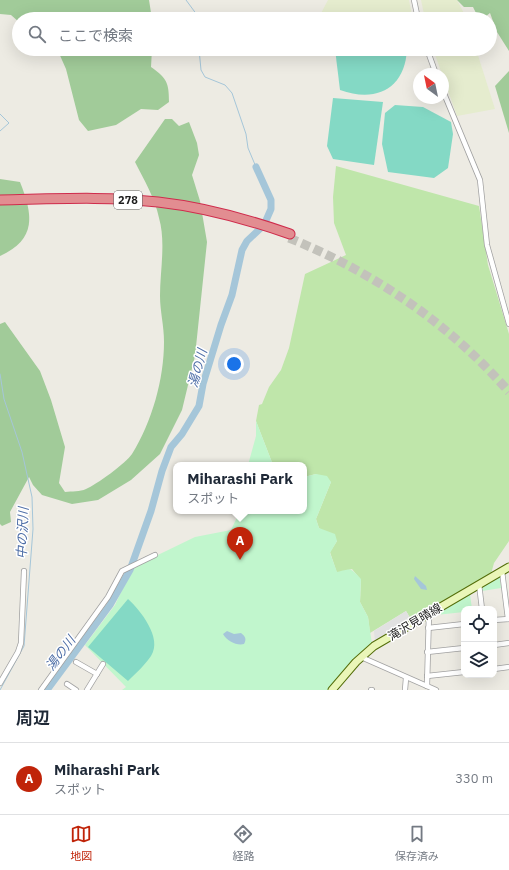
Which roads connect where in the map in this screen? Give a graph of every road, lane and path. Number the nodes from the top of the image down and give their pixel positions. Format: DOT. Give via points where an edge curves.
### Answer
graph roads {
  1 [pos="414,0"];
  2 [pos="417,12"];
  3 [pos="430,56"];
  4 [pos="434,68"];
  5 [pos="448,104"];
  6 [pos="0,200"];
  7 [pos="0,205"];
  8 [pos="253,224"];
  9 [pos="290,236"];
  10 [pos="509,324"];
  11 [pos="155,554"];
  12 [pos="509,567"];
  13 [pos="24,571"];
  14 [pos="502,571"];
  15 [pos="479,584"];
  16 [pos="482,606"];
  17 [pos="429,613"];
  18 [pos="508,619"];
  19 [pos="497,620"];
  20 [pos="461,624"];
  21 [pos="428,628"];
  22 [pos="509,643"];
  23 [pos="497,645"];
  24 [pos="461,648"];
  25 [pos="427,652"];
  26 [pos="361,657"];
  27 [pos="76,662"];
  28 [pos="102,664"];
  29 [pos="509,667"];
  30 [pos="497,669"];
  31 [pos="461,672"];
  32 [pos="97,674"];
  33 [pos="427,676"];
  34 [pos="406,678"];
  35 [pos="0,683"];
  36 [pos="67,684"];
  37 [pos="427,686"];
  38 [pos="41,690"];
  39 [pos="76,690"];
  40 [pos="87,690"];
  41 [pos="332,690"];
  42 [pos="405,690"];
  43 [pos="436,690"];
  1 -- 2 [label="street"];
  3 -- 4 [label="street"];
  5 -- 10 [label="street" via="480,180 487,245"];
  6 -- 8 [label="highway, 278" via="99,199 151,202 200,209"];
  7 -- 8 [label="highway, 278" via="99,202 136,204 186,210"];
  8 -- 9 [label="highway, 278"];
  11 -- 38 [label="street" via="126,568 119,576 91,622"];
  12 -- 14 [label="street, 滝沢見晴線"];
  13 -- 35 [label="street" via="21,643"];
  14 -- 15 [label="street, 滝沢見晴線"];
  14 -- 18 [label="street"];
  15 -- 16 [label="street"];
  15 -- 17 [label="street, 滝沢見晴線"];
  17 -- 21 [label="street"];
  17 -- 26 [label="street, 滝沢見晴線" via="374,646"];
  18 -- 19 [label="street"];
  20 -- 21 [label="street"];
  21 -- 25 [label="street"];
  22 -- 23 [label="street"];
  24 -- 25 [label="street"];
  25 -- 33 [label="street"];
  26 -- 34 [label="street"];
  26 -- 41 [label="street, 滝沢見晴線"];
  27 -- 32 [label="street"];
  28 -- 32 [label="street"];
  29 -- 30 [label="street"];
  31 -- 33 [label="street"];
  32 -- 40 [label="street"];
  33 -- 37 [label="street"];
  34 -- 37 [label="street"];
  34 -- 42 [label="street"];
  36 -- 39 [label="street"];
  37 -- 43 [label="street"];
}
